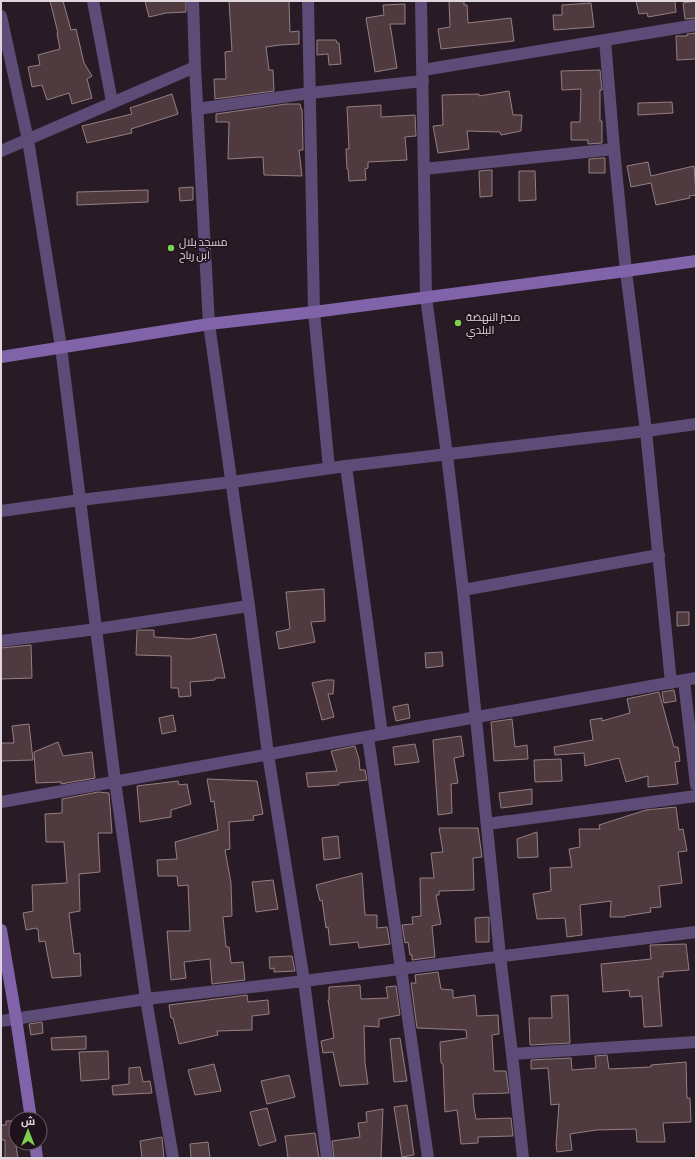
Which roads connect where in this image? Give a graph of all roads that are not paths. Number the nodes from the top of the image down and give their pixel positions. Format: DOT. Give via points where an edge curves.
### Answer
graph roads {
  1 [pos="93,1"];
  2 [pos="193,1"];
  3 [pos="308,1"];
  4 [pos="421,1"];
  5 [pos="1,21"];
  6 [pos="696,25"];
  7 [pos="605,40"];
  8 [pos="195,67"];
  9 [pos="423,76"];
  10 [pos="310,93"];
  11 [pos="112,102"];
  12 [pos="197,109"];
  13 [pos="28,140"];
  14 [pos="614,149"];
  15 [pos="1,151"];
  16 [pos="424,169"];
  17 [pos="696,261"];
  18 [pos="626,271"];
  19 [pos="426,296"];
  20 [pos="314,312"];
  21 [pos="209,324"];
  22 [pos="62,347"];
  23 [pos="1,357"];
  24 [pos="696,424"];
  25 [pos="646,431"];
  26 [pos="447,455"];
  27 [pos="346,466"];
  28 [pos="329,468"];
  29 [pos="232,482"];
  30 [pos="80,500"];
  31 [pos="1,511"];
  32 [pos="659,555"];
  33 [pos="463,590"];
  34 [pos="249,606"];
  35 [pos="97,630"];
  36 [pos="1,641"];
  37 [pos="696,678"];
  38 [pos="684,681"];
  39 [pos="671,683"];
  40 [pos="476,718"];
  41 [pos="382,734"];
  42 [pos="368,737"];
  43 [pos="268,754"];
  44 [pos="115,781"];
  45 [pos="696,785"];
  46 [pos="696,796"];
  47 [pos="1,802"];
  48 [pos="487,824"];
  49 [pos="1,930"];
  50 [pos="696,932"];
  51 [pos="500,956"];
  52 [pos="402,969"];
  53 [pos="304,981"];
  54 [pos="146,999"];
  55 [pos="16,1018"];
  56 [pos="1,1021"];
  57 [pos="696,1042"];
  58 [pos="512,1054"];
  59 [pos="30,1111"];
  60 [pos="173,1158"];
  61 [pos="327,1158"];
  62 [pos="428,1158"];
  63 [pos="523,1158"];
  1 -- 11 [label="street"];
  2 -- 8 [label="street"];
  3 -- 10 [label="street"];
  4 -- 9 [label="street"];
  5 -- 13 [label="street"];
  6 -- 7 [label="street"];
  7 -- 9 [label="street"];
  7 -- 14 [label="street"];
  8 -- 11 [label="street"];
  8 -- 12 [label="street"];
  9 -- 10 [label="street"];
  9 -- 16 [label="street"];
  10 -- 12 [label="street"];
  10 -- 20 [label="street"];
  11 -- 13 [label="street"];
  12 -- 21 [label="street"];
  13 -- 15 [label="street"];
  13 -- 22 [label="street"];
  14 -- 16 [label="street"];
  14 -- 18 [label="street"];
  16 -- 19 [label="street"];
  17 -- 18 [label="street"];
  18 -- 19 [label="street"];
  18 -- 25 [label="street"];
  19 -- 20 [label="street"];
  19 -- 26 [label="street"];
  20 -- 21 [label="street"];
  20 -- 28 [label="street"];
  21 -- 22 [label="street"];
  21 -- 29 [label="street"];
  22 -- 23 [label="street"];
  22 -- 30 [label="street"];
  24 -- 25 [label="street"];
  25 -- 26 [label="street"];
  25 -- 32 [label="street"];
  26 -- 27 [label="street"];
  26 -- 33 [label="street"];
  27 -- 28 [label="street"];
  27 -- 41 [label="street"];
  28 -- 29 [label="street"];
  29 -- 30 [label="street"];
  29 -- 34 [label="street"];
  30 -- 31 [label="street"];
  30 -- 35 [label="street"];
  32 -- 33 [label="street"];
  32 -- 39 [label="street"];
  33 -- 40 [label="street"];
  34 -- 35 [label="street"];
  34 -- 43 [label="street"];
  35 -- 36 [label="street"];
  35 -- 44 [label="street"];
  37 -- 38 [label="street"];
  38 -- 39 [label="street"];
  38 -- 45 [label="street"];
  39 -- 40 [label="street"];
  40 -- 41 [label="street"];
  40 -- 48 [label="street"];
  41 -- 42 [label="street"];
  42 -- 43 [label="street"];
  42 -- 52 [label="street"];
  43 -- 44 [label="street"];
  43 -- 53 [label="street"];
  44 -- 47 [label="street"];
  44 -- 54 [label="street"];
  46 -- 48 [label="street"];
  48 -- 51 [label="street"];
  49 -- 55 [label="street"];
  50 -- 51 [label="street"];
  51 -- 52 [label="street"];
  51 -- 58 [label="street"];
  52 -- 53 [label="street"];
  52 -- 62 [label="street"];
  53 -- 54 [label="street"];
  53 -- 61 [label="street"];
  54 -- 55 [label="street"];
  54 -- 60 [label="street"];
  55 -- 56 [label="street"];
  55 -- 59 [label="street"];
  57 -- 58 [label="street"];
  58 -- 63 [label="street"];
}
